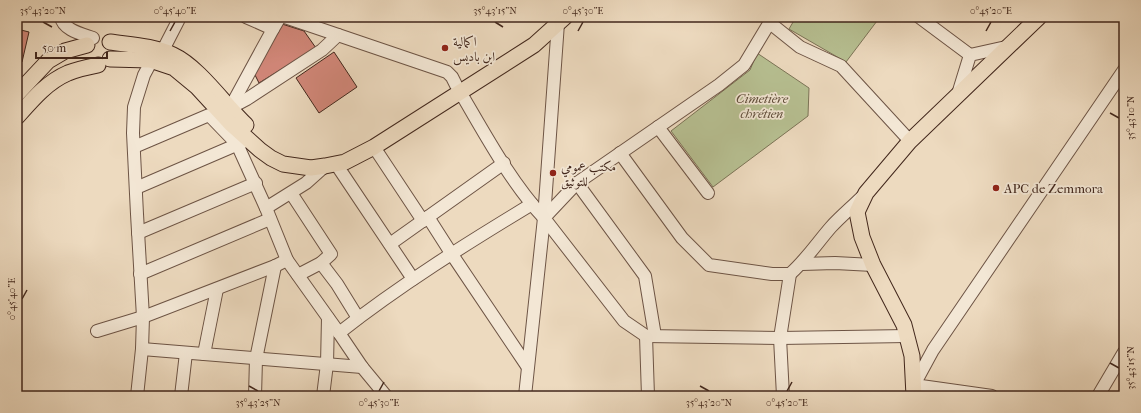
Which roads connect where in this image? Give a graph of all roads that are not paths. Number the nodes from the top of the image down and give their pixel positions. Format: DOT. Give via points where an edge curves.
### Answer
graph roads {
  1 [pos="61,17"];
  2 [pos="180,17"];
  3 [pos="246,17"];
  4 [pos="280,17"];
  5 [pos="285,17"];
  6 [pos="919,17"];
  7 [pos="1039,17"];
  8 [pos="562,20"];
  9 [pos="771,20"];
  10 [pos="273,29"];
  11 [pos="338,35"];
  12 [pos="90,42"];
  13 [pos="110,42"];
  14 [pos="1006,47"];
  15 [pos="970,55"];
  16 [pos="157,56"];
  17 [pos="104,62"];
  18 [pos="1124,70"];
  19 [pos="458,89"];
  20 [pos="17,94"];
  21 [pos="958,94"];
  22 [pos="230,108"];
  23 [pos="17,117"];
  24 [pos="658,127"];
  25 [pos="910,140"];
  26 [pos="242,142"];
  27 [pos="374,147"];
  28 [pos="134,148"];
  29 [pos="620,153"];
  30 [pos="504,163"];
  31 [pos="331,165"];
  32 [pos="256,183"];
  33 [pos="577,183"];
  34 [pos="136,188"];
  35 [pos="291,193"];
  36 [pos="708,193"];
  37 [pos="866,193"];
  38 [pos="532,204"];
  39 [pos="268,213"];
  40 [pos="544,218"];
  41 [pos="426,219"];
  42 [pos="138,233"];
  43 [pos="390,244"];
  44 [pos="451,253"];
  45 [pos="287,260"];
  46 [pos="321,264"];
  47 [pos="802,264"];
  48 [pos="873,265"];
  49 [pos="275,266"];
  50 [pos="140,274"];
  51 [pos="790,274"];
  52 [pos="298,276"];
  53 [pos="413,279"];
  54 [pos="217,289"];
  55 [pos="143,317"];
  56 [pos="328,318"];
  57 [pos="358,318"];
  58 [pos="97,331"];
  59 [pos="339,333"];
  60 [pos="650,336"];
  61 [pos="907,336"];
  62 [pos="780,338"];
  63 [pos="142,349"];
  64 [pos="1124,352"];
  65 [pos="186,353"];
  66 [pos="204,354"];
  67 [pos="256,359"];
  68 [pos="326,364"];
  69 [pos="527,366"];
  70 [pos="362,367"];
  71 [pos="914,391"];
  72 [pos="137,396"];
  73 [pos="181,396"];
  74 [pos="255,396"];
  75 [pos="323,396"];
  76 [pos="386,396"];
  77 [pos="525,396"];
  78 [pos="648,396"];
  79 [pos="783,396"];
  80 [pos="992,396"];
  81 [pos="1098,396"];
  1 -- 12 [label="street" via="62,23"];
  2 -- 16 [label="street"];
  3 -- 10 [label="street"];
  4 -- 10 [label="street"];
  5 -- 11 [label="street"];
  6 -- 15 [label="street"];
  7 -- 14 [label="main road"];
  8 -- 19 [label="main road" via="529,36"];
  8 -- 40 [label="street"];
  9 -- 24 [label="street" via="744,65"];
  9 -- 25 [label="street" via="800,47 841,66"];
  10 -- 22 [label="street"];
  11 -- 19 [label="street" via="447,72"];
  11 -- 22 [label="street" via="322,50"];
  12 -- 13 [label="main road" via="102,37"];
  12 -- 17 [label="main road" via="85,49 87,58 90,61"];
  12 -- 20 [label="main road" via="65,51 48,61"];
  13 -- 16 [label="main road" via="152,48"];
  13 -- 17 [label="main road" via="113,51"];
  14 -- 15 [label="street"];
  14 -- 21 [label="main road"];
  15 -- 21 [label="street"];
  16 -- 17 [label="main road"];
  16 -- 22 [label="main road" via="173,55 186,62"];
  16 -- 26 [label="main road" via="197,87"];
  16 -- 28 [label="street" via="144,75 134,107"];
  17 -- 23 [label="main road" via="59,78 35,97"];
  18 -- 71 [label="street" via="933,350"];
  19 -- 22 [label="main road" via="366,142 343,153 323,158 302,158 285,154 268,145"];
  19 -- 27 [label="main road"];
  19 -- 30 [label="street"];
  21 -- 25 [label="main road"];
  24 -- 29 [label="street"];
  24 -- 36 [label="street"];
  25 -- 37 [label="main road"];
  26 -- 28 [label="street" via="209,115"];
  26 -- 31 [label="main road" via="283,164 311,168"];
  26 -- 32 [label="street"];
  26 -- 34 [label="street"];
  27 -- 31 [label="main road" via="345,162"];
  27 -- 41 [label="street"];
  28 -- 34 [label="street"];
  29 -- 33 [label="street"];
  29 -- 51 [label="street" via="682,238 709,265"];
  30 -- 38 [label="street"];
  30 -- 41 [label="street"];
  31 -- 35 [label="street"];
  31 -- 43 [label="street"];
  32 -- 39 [label="street"];
  32 -- 42 [label="street"];
  33 -- 40 [label="street"];
  33 -- 60 [label="street" via="645,276"];
  34 -- 42 [label="street"];
  35 -- 39 [label="street"];
  35 -- 46 [label="street" via="331,254"];
  37 -- 47 [label="street" via="832,226"];
  37 -- 48 [label="main road" via="857,212 862,237"];
  38 -- 40 [label="street"];
  38 -- 44 [label="street"];
  39 -- 45 [label="street"];
  39 -- 50 [label="street"];
  40 -- 60 [label="street" via="624,321"];
  40 -- 69 [label="street"];
  41 -- 43 [label="street"];
  41 -- 44 [label="street"];
  42 -- 50 [label="street"];
  43 -- 53 [label="street"];
  44 -- 53 [label="street"];
  44 -- 69 [label="street"];
  45 -- 49 [label="street"];
  45 -- 52 [label="street"];
  46 -- 52 [label="street"];
  46 -- 57 [label="street"];
  47 -- 48 [label="street"];
  47 -- 51 [label="street"];
  48 -- 61 [label="main road" via="904,325"];
  49 -- 54 [label="street"];
  49 -- 67 [label="street"];
  50 -- 55 [label="street"];
  51 -- 62 [label="street"];
  52 -- 56 [label="street"];
  53 -- 57 [label="street"];
  54 -- 55 [label="street"];
  54 -- 66 [label="street"];
  55 -- 58 [label="street"];
  55 -- 63 [label="street"];
  56 -- 59 [label="street"];
  56 -- 68 [label="street"];
  57 -- 59 [label="street"];
  59 -- 70 [label="street"];
  60 -- 62 [label="street"];
  60 -- 78 [label="street"];
  61 -- 62 [label="street"];
  61 -- 71 [label="main road" via="912,356"];
  62 -- 79 [label="street"];
  63 -- 65 [label="street"];
  63 -- 72 [label="street"];
  64 -- 81 [label="street"];
  65 -- 66 [label="street"];
  65 -- 73 [label="street"];
  66 -- 67 [label="street"];
  67 -- 68 [label="street"];
  67 -- 74 [label="street"];
  68 -- 70 [label="street"];
  68 -- 75 [label="street"];
  69 -- 77 [label="street"];
  70 -- 76 [label="street"];
  71 -- 80 [label="street"];
}
